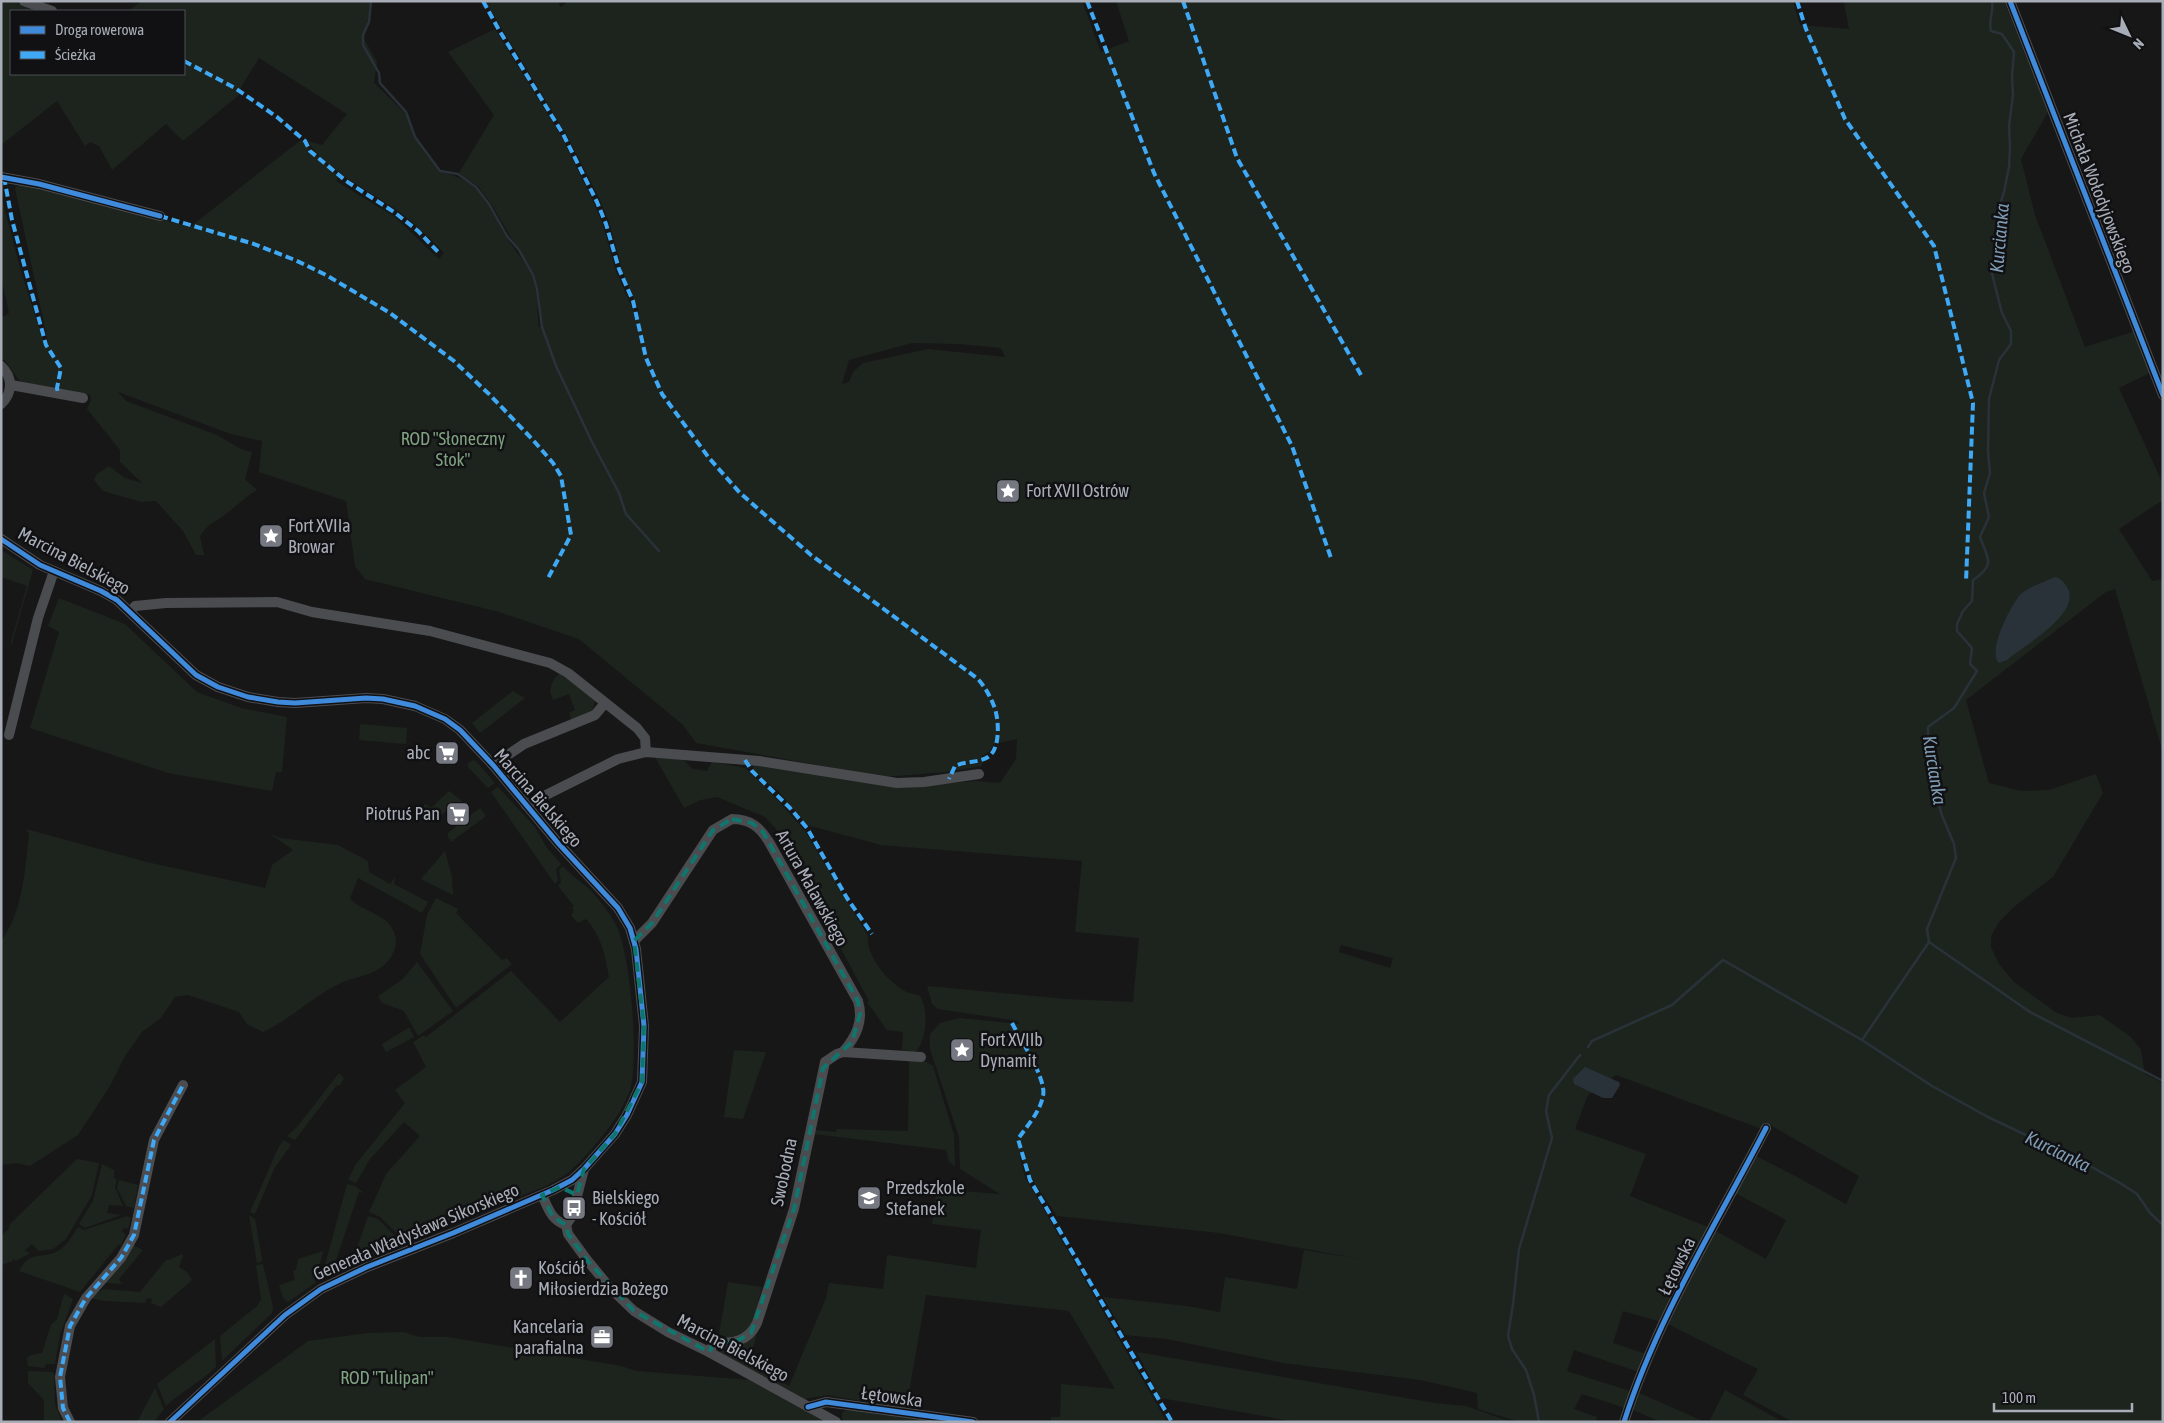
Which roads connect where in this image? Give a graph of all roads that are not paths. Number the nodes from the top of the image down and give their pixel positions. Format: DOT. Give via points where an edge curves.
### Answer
graph roads {
  1 [pos="24,1"];
  2 [pos="2010,1"];
  3 [pos="49,10"];
  4 [pos="1,177"];
  5 [pos="160,216"];
  6 [pos="1,366"];
  7 [pos="11,385"];
  8 [pos="2163,395"];
  9 [pos="83,398"];
  10 [pos="1,404"];
  11 [pos="1,539"];
  12 [pos="54,571"];
  13 [pos="131,611"];
  14 [pos="605,704"];
  15 [pos="9,735"];
  16 [pos="646,752"];
  17 [pos="492,765"];
  18 [pos="979,774"];
  19 [pos="526,805"];
  20 [pos="634,941"];
  21 [pos="844,1052"];
  22 [pos="921,1057"];
  23 [pos="182,1085"];
  24 [pos="1766,1128"];
  25 [pos="584,1169"];
  26 [pos="560,1187"];
  27 [pos="542,1195"];
  28 [pos="576,1199"];
  29 [pos="566,1225"];
  30 [pos="709,1352"];
  31 [pos="808,1407"];
  32 [pos="70,1422"];
  33 [pos="170,1422"];
  34 [pos="836,1422"];
  35 [pos="973,1422"];
  36 [pos="1624,1422"];
  1 -- 3 [label="street"];
  2 -- 8 [label="street, Michała Wołodyjowskiego"];
  4 -- 5 [label="street" via="45,185"];
  6 -- 7 [label="street"];
  7 -- 9 [label="street"];
  7 -- 10 [label="street"];
  11 -- 12 [label="street, Marcina Bielskiego" via="27,558"];
  12 -- 13 [label="street, Marcina Bielskiego" via="101,591"];
  12 -- 15 [label="street" via="38,618"];
  13 -- 14 [label="street, Marcina Bielskiego" via="135,606 166,602 277,602 312,612 399,625 550,664 568,673"];
  13 -- 17 [label="street, Marcina Bielskiego" via="196,675 218,687 278,702 366,698 415,706 445,719 460,730"];
  14 -- 16 [label="street, Marcina Bielskiego" via="641,733 645,738"];
  14 -- 17 [label="street, Marcina Bielskiego" via="595,715 524,744"];
  16 -- 18 [label="street" via="759,761 897,783"];
  16 -- 19 [label="street, Marcina Bielskiego" via="618,759"];
  17 -- 19 [label="street, Marcina Bielskiego"];
  19 -- 20 [label="street, Marcina Bielskiego" via="618,908"];
  20 -- 21 [label="street, Artura Malawskiego" via="652,923 713,830 732,819 758,826 858,1002 858,1029"];
  20 -- 25 [label="street, Marcina Bielskiego" via="644,1026 642,1082 615,1134"];
  21 -- 22 [label="street"];
  21 -- 30 [label="street, Swobodna" via="830,1058 823,1068 794,1209 757,1323 744,1339 714,1343"];
  23 -- 32 [label="street" via="154,1140 134,1235 121,1258 86,1298 70,1326 60,1377 63,1408"];
  24 -- 36 [label="street, Łętowska" via="1699,1250 1650,1354"];
  25 -- 26 [label="street, Marcina Bielskiego"];
  25 -- 28 [label="street, Marcina Bielskiego"];
  26 -- 27 [label="street, Marcina Bielskiego"];
  26 -- 28 [label="street"];
  27 -- 29 [label="street, Marcina Bielskiego" via="553,1217"];
  27 -- 33 [label="street, Generała Władysława Sikorskiego" via="321,1289 285,1315"];
  28 -- 29 [label="street, Marcina Bielskiego"];
  29 -- 30 [label="street, Marcina Bielskiego" via="575,1245 622,1300 649,1321"];
  30 -- 31 [label="street, Marcina Bielskiego"];
  31 -- 34 [label="street, Marcina Bielskiego"];
  31 -- 35 [label="street, Łętowska" via="826,1402"];
}
